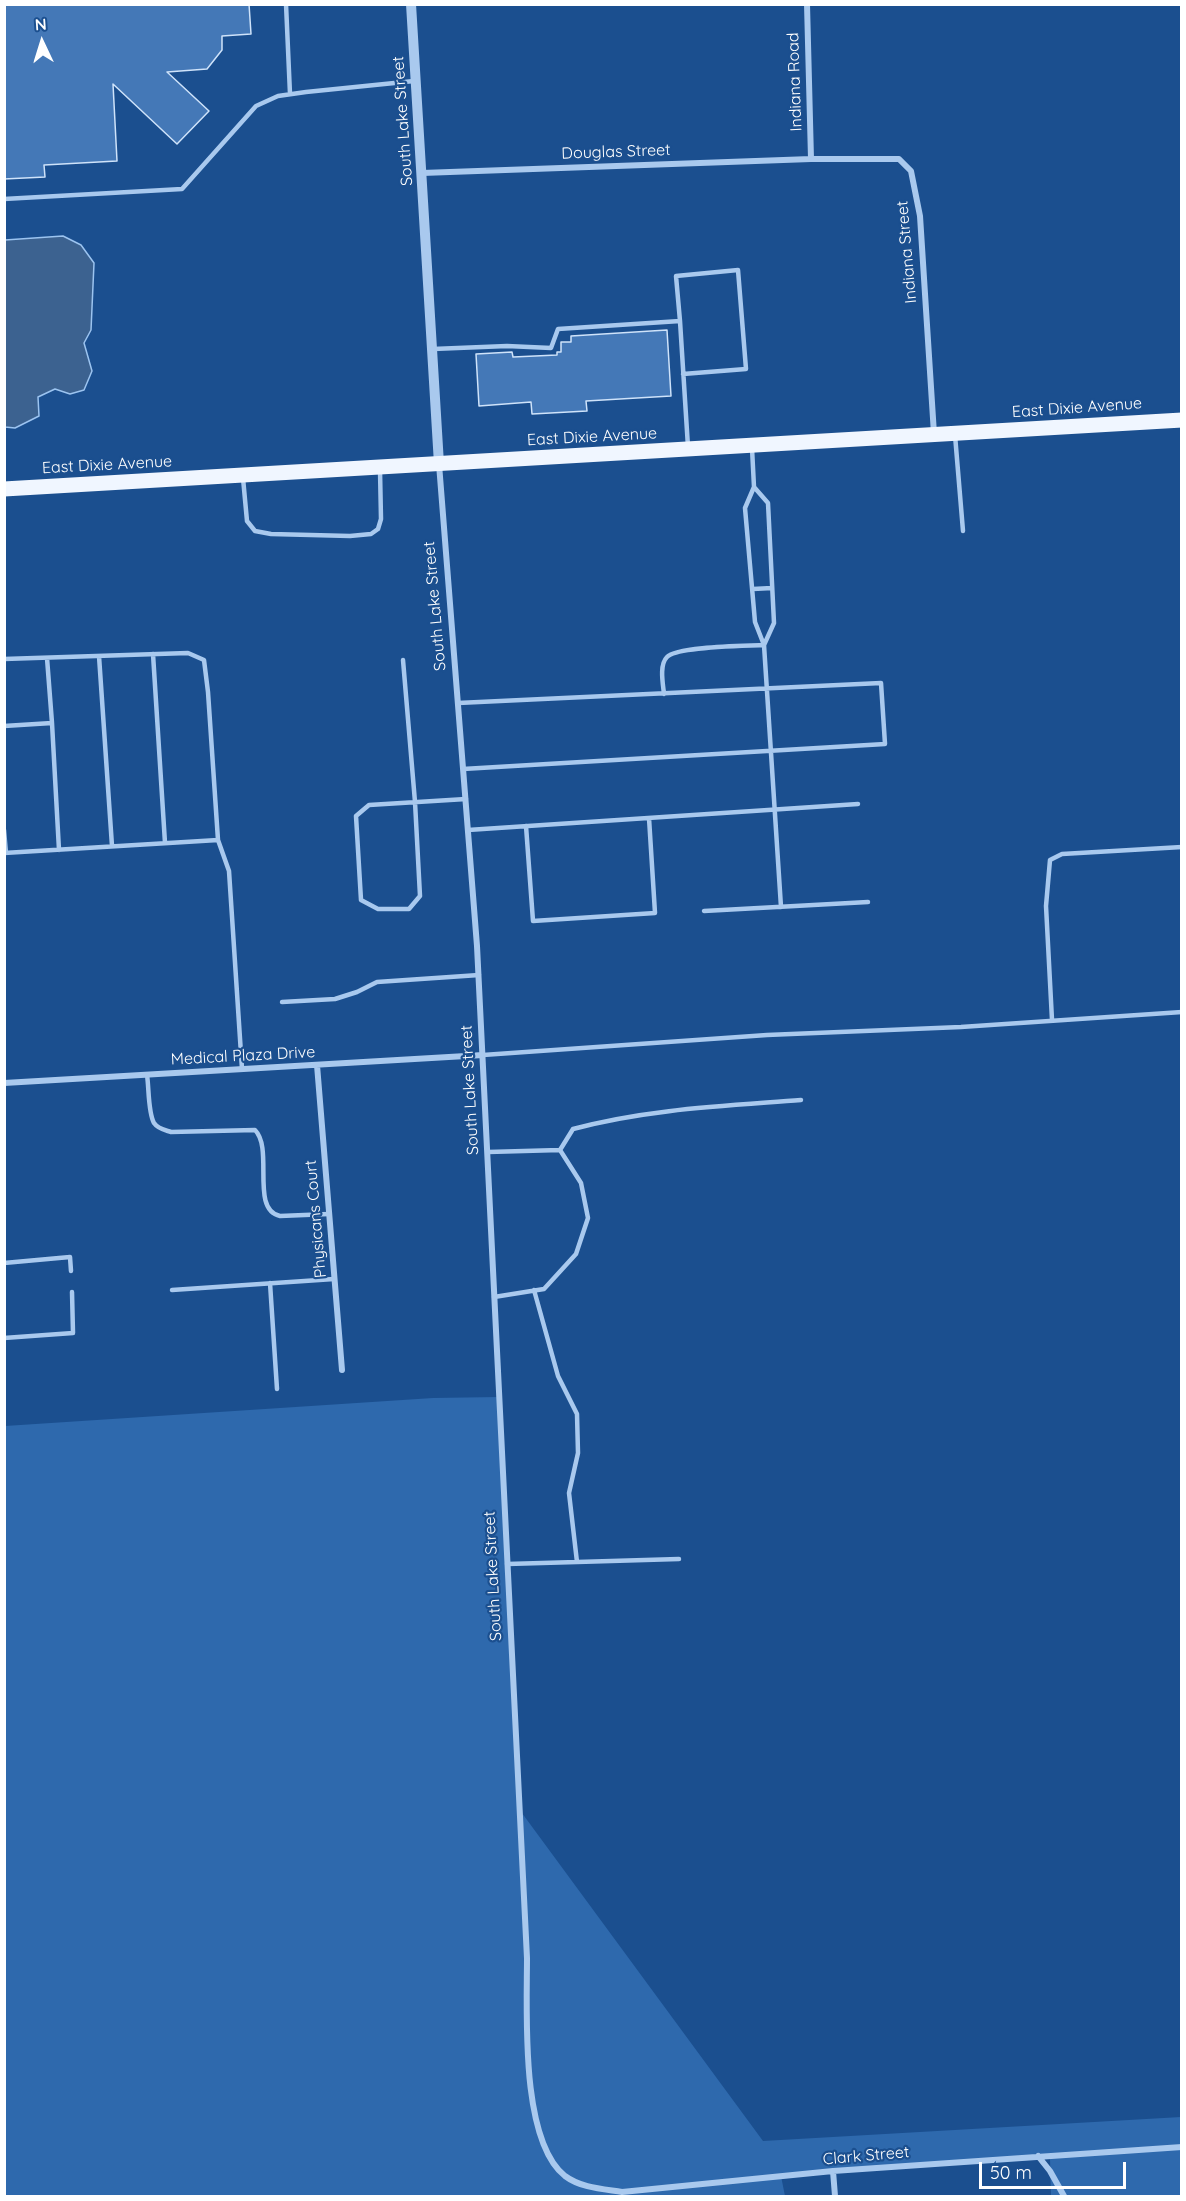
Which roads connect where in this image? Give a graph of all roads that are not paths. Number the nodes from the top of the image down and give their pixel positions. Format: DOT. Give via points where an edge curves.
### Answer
graph roads {
  1 [pos="286,4"];
  2 [pos="411,4"];
  3 [pos="807,4"];
  4 [pos="416,81"];
  5 [pos="291,94"];
  6 [pos="811,159"];
  7 [pos="422,173"];
  8 [pos="4,199"];
  9 [pos="680,321"];
  10 [pos="432,349"];
  11 [pos="683,374"];
  12 [pos="1182,420"];
  13 [pos="955,434"];
  14 [pos="934,435"];
  15 [pos="752,446"];
  16 [pos="688,450"];
  17 [pos="439,464"];
  18 [pos="380,468"];
  19 [pos="243,476"];
  20 [pos="754,487"];
  21 [pos="4,489"];
  22 [pos="963,531"];
  23 [pos="772,588"];
  24 [pos="753,589"];
  25 [pos="765,645"];
  26 [pos="153,654"];
  27 [pos="99,656"];
  28 [pos="47,658"];
  29 [pos="4,659"];
  30 [pos="404,660"];
  31 [pos="767,690"];
  32 [pos="664,694"];
  33 [pos="458,703"];
  34 [pos="52,723"];
  35 [pos="4,726"];
  36 [pos="771,750"];
  37 [pos="463,769"];
  38 [pos="466,799"];
  39 [pos="415,802"];
  40 [pos="858,804"];
  41 [pos="774,810"];
  42 [pos="649,818"];
  43 [pos="526,826"];
  44 [pos="4,830"];
  45 [pos="468,830"];
  46 [pos="218,840"];
  47 [pos="165,843"];
  48 [pos="112,846"];
  49 [pos="1182,847"];
  50 [pos="59,850"];
  51 [pos="5,853"];
  52 [pos="868,902"];
  53 [pos="781,907"];
  54 [pos="704,911"];
  55 [pos="479,975"];
  56 [pos="282,1002"];
  57 [pos="1182,1012"];
  58 [pos="1052,1020"];
  59 [pos="483,1055"];
  60 [pos="316,1065"];
  61 [pos="242,1069"];
  62 [pos="147,1075"];
  63 [pos="4,1083"];
  64 [pos="801,1101"];
  65 [pos="560,1150"];
  66 [pos="488,1152"];
  67 [pos="329,1214"];
  68 [pos="4,1263"];
  69 [pos="71,1271"];
  70 [pos="334,1279"];
  71 [pos="270,1283"];
  72 [pos="172,1290"];
  73 [pos="534,1290"];
  74 [pos="72,1292"];
  75 [pos="494,1297"];
  76 [pos="4,1338"];
  77 [pos="342,1370"];
  78 [pos="277,1389"];
  79 [pos="679,1559"];
  80 [pos="577,1562"];
  81 [pos="507,1564"];
  82 [pos="1182,2147"];
  83 [pos="1038,2156"];
  84 [pos="559,2170"];
  85 [pos="833,2171"];
  86 [pos="834,2196"];
  87 [pos="1064,2196"];
  1 -- 5 [label="lane"];
  2 -- 4 [label="street, South Lake Street"];
  3 -- 6 [label="street, Indiana Road"];
  4 -- 5 [label="lane"];
  4 -- 7 [label="street, South Lake Street"];
  5 -- 8 [label="lane" via="256,106 182,189"];
  6 -- 7 [label="street, Douglas Street"];
  6 -- 14 [label="street, Indiana Street" via="899,159 911,171 921,216"];
  7 -- 10 [label="street, South Lake Street"];
  9 -- 10 [label="lane" via="558,329 551,348"];
  9 -- 11 [label="lane"];
  9 -- 11 [label="lane" via="676,276 738,270 746,369"];
  10 -- 17 [label="street, South Lake Street"];
  11 -- 16 [label="lane"];
  12 -- 13 [label="main road, East Dixie Avenue"];
  13 -- 14 [label="main road, East Dixie Avenue"];
  13 -- 22 [label="lane"];
  14 -- 15 [label="main road, East Dixie Avenue"];
  15 -- 16 [label="main road, East Dixie Avenue"];
  15 -- 20 [label="lane"];
  16 -- 17 [label="main road, East Dixie Avenue"];
  17 -- 18 [label="main road, East Dixie Avenue"];
  17 -- 33 [label="street, South Lake Street"];
  18 -- 19 [label="main road, East Dixie Avenue"];
  18 -- 19 [label="lane" via="378,529 371,534 350,536 255,531 247,521"];
  19 -- 21 [label="main road, East Dixie Avenue"];
  20 -- 23 [label="lane" via="768,502"];
  20 -- 24 [label="lane" via="745,508"];
  23 -- 24 [label="lane"];
  23 -- 25 [label="lane" via="774,623"];
  24 -- 25 [label="lane" via="755,622"];
  25 -- 31 [label="lane"];
  25 -- 32 [label="lane" via="672,654 663,666"];
  26 -- 27 [label="lane"];
  26 -- 46 [label="lane" via="188,653 204,660"];
  26 -- 47 [label="lane"];
  27 -- 28 [label="lane"];
  27 -- 48 [label="lane"];
  28 -- 29 [label="lane"];
  28 -- 34 [label="lane"];
  30 -- 39 [label="lane"];
  31 -- 32 [label="lane"];
  31 -- 36 [label="lane"];
  31 -- 36 [label="lane" via="881,683 885,744"];
  32 -- 33 [label="lane"];
  33 -- 37 [label="street, South Lake Street"];
  34 -- 35 [label="lane"];
  34 -- 50 [label="lane"];
  36 -- 37 [label="lane"];
  36 -- 41 [label="lane"];
  37 -- 38 [label="street, South Lake Street"];
  38 -- 39 [label="lane"];
  38 -- 45 [label="street, South Lake Street"];
  39 -- 39 [label="lane" via="369,805 356,816 361,900 378,909 409,909 420,896"];
  40 -- 41 [label="lane"];
  41 -- 42 [label="lane"];
  41 -- 53 [label="lane"];
  42 -- 43 [label="lane"];
  42 -- 43 [label="lane" via="655,913 644,914 533,921"];
  43 -- 45 [label="lane"];
  44 -- 51 [label="lane"];
  45 -- 55 [label="street, South Lake Street"];
  46 -- 47 [label="lane"];
  46 -- 61 [label="lane" via="229,871"];
  47 -- 48 [label="lane"];
  48 -- 50 [label="lane"];
  49 -- 58 [label="lane" via="1062,854 1050,860 1046,906"];
  50 -- 51 [label="lane"];
  52 -- 53 [label="lane"];
  53 -- 54 [label="lane"];
  55 -- 56 [label="lane" via="377,982 335,999"];
  55 -- 59 [label="street, South Lake Street"];
  57 -- 58 [label="lane"];
  58 -- 59 [label="lane"];
  59 -- 60 [label="street, Medical Plaza Drive"];
  59 -- 66 [label="street, South Lake Street"];
  60 -- 61 [label="street, Medical Plaza Drive"];
  60 -- 67 [label="street, Physicans Court"];
  61 -- 62 [label="street, Medical Plaza Drive"];
  62 -- 63 [label="street, Medical Plaza Drive"];
  62 -- 67 [label="lane" via="151,1115 160,1128 171,1132 244,1129 260,1135 265,1199 272,1214"];
  64 -- 65 [label="lane" via="689,1108 608,1120 573,1129"];
  65 -- 66 [label="lane"];
  65 -- 73 [label="lane" via="581,1183 588,1218 576,1254 544,1289"];
  66 -- 75 [label="street, South Lake Street"];
  67 -- 70 [label="street, Physicans Court"];
  68 -- 69 [label="lane" via="70,1257"];
  70 -- 71 [label="lane"];
  70 -- 77 [label="street, Physicans Court"];
  71 -- 72 [label="lane"];
  71 -- 78 [label="lane"];
  73 -- 75 [label="lane"];
  73 -- 80 [label="lane" via="558,1376 577,1414 578,1453 569,1493"];
  74 -- 76 [label="lane" via="73,1333"];
  75 -- 81 [label="street, South Lake Street"];
  79 -- 80 [label="lane"];
  80 -- 81 [label="lane"];
  81 -- 84 [label="street, South Lake Street" via="527,1958 527,2048 541,2135"];
  82 -- 83 [label="street, Clark Street"];
  83 -- 85 [label="street, Clark Street"];
  83 -- 87 [label="street"];
  84 -- 85 [label="street, Clark Street" via="588,2187 622,2192"];
  85 -- 86 [label="street"];
}
